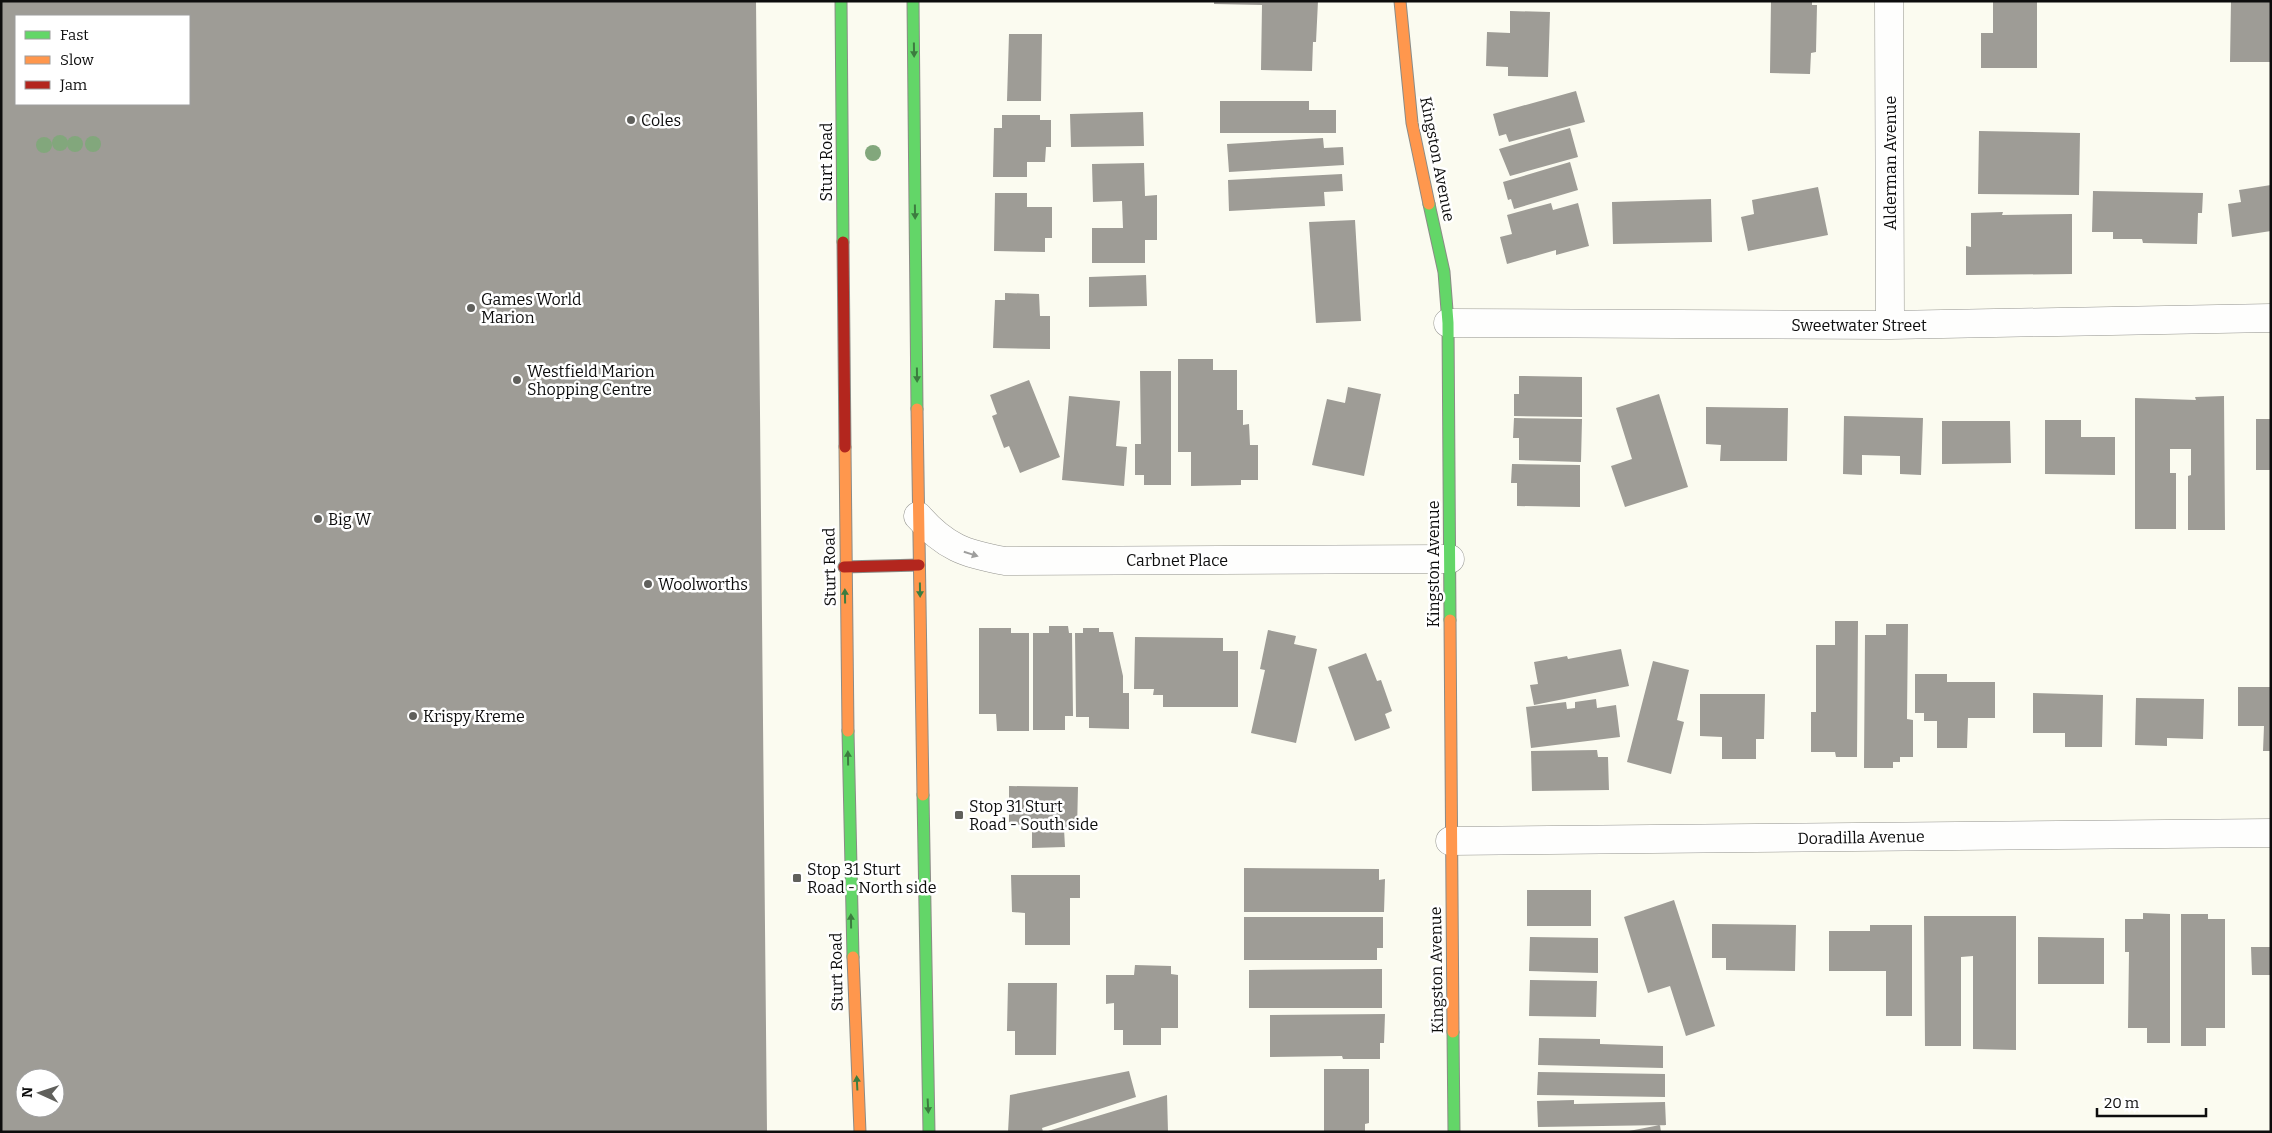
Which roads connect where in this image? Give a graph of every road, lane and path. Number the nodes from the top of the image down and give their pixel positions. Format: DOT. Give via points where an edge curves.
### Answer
graph roads {
  1 [pos="841,1"];
  2 [pos="913,1"];
  3 [pos="1400,1"];
  4 [pos="1889,1"];
  5 [pos="2271,318"];
  6 [pos="1448,323"];
  7 [pos="1890,325"];
  8 [pos="918,516"];
  9 [pos="1450,559"];
  10 [pos="919,565"];
  11 [pos="844,567"];
  12 [pos="2271,833"];
  13 [pos="1450,841"];
  14 [pos="860,1132"];
  15 [pos="929,1132"];
  16 [pos="1454,1132"];
  1 -- 11 [label="main road, Sturt Road"];
  2 -- 8 [label="main road, one-way"];
  3 -- 6 [label="main road, Kingston Avenue" via="1412,123 1444,272"];
  4 -- 7 [label="street, Alderman Avenue"];
  5 -- 7 [label="street, Sweetwater Street"];
  6 -- 7 [label="street, Sweetwater Street"];
  6 -- 9 [label="main road, Kingston Avenue"];
  8 -- 9 [label="street, Carbnet Place, one-way" via="934,534 953,547 971,555 1005,561"];
  8 -- 10 [label="main road"];
  9 -- 13 [label="main road, Kingston Avenue"];
  10 -- 11 [label="main road"];
  10 -- 15 [label="main road, one-way"];
  14 -- 11 [label="main road, Sturt Road, one-way" via="854,1027"];
  12 -- 13 [label="street, Doradilla Avenue"];
  13 -- 16 [label="main road, Kingston Avenue"];
}
